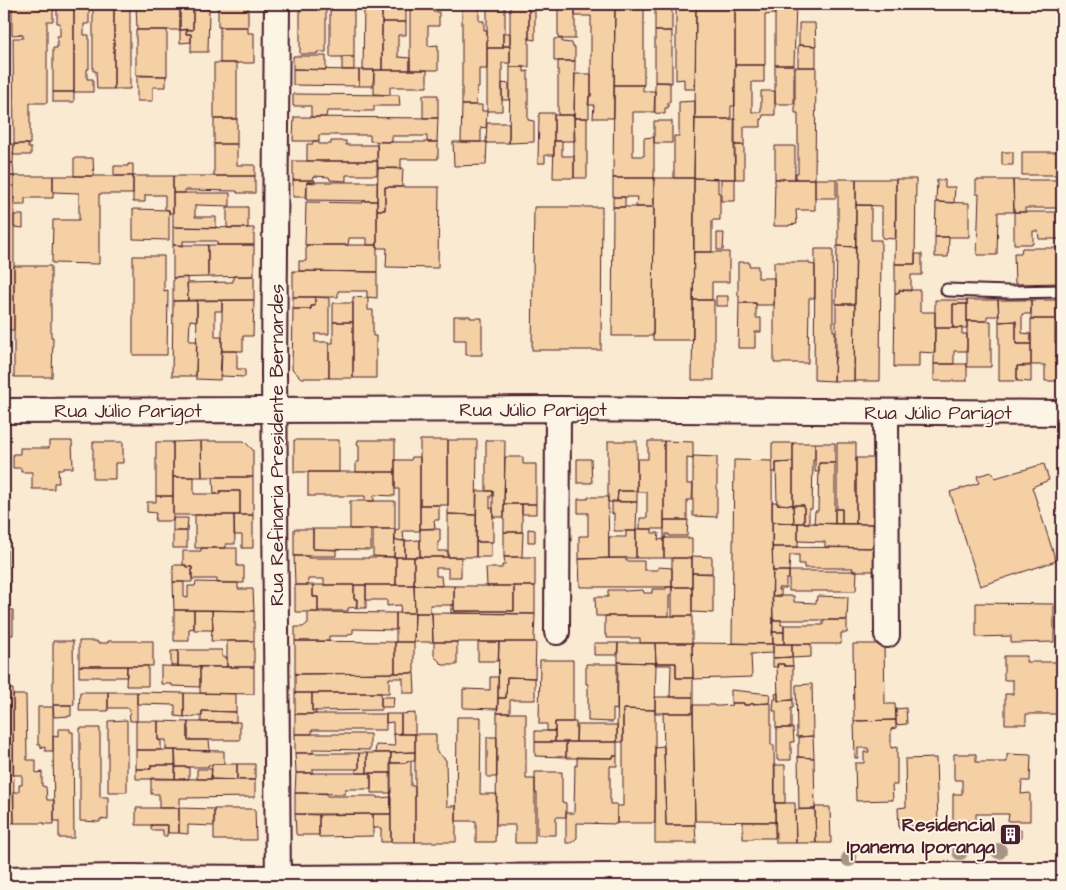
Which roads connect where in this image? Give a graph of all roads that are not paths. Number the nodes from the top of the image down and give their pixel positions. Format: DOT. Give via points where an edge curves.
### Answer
graph roads {
  1 [pos="277,4"];
  2 [pos="947,290"];
  3 [pos="1062,291"];
  4 [pos="558,409"];
  5 [pos="275,410"];
  6 [pos="4,411"];
  7 [pos="886,412"];
  8 [pos="1062,413"];
  9 [pos="557,632"];
  10 [pos="887,635"];
  11 [pos="1062,875"];
  12 [pos="4,879"];
  13 [pos="781,881"];
  14 [pos="278,882"];
  1 -- 5 [label="street, Rua Refinaria Presidente Bernardes"];
  2 -- 3 [label="lane"];
  4 -- 5 [label="street, Rua Júlio Parigot"];
  4 -- 7 [label="street, Rua Júlio Parigot"];
  4 -- 9 [label="street"];
  5 -- 6 [label="street, Rua Júlio Parigot"];
  5 -- 14 [label="street, Rua Refinaria Presidente Bernardes"];
  7 -- 8 [label="street, Rua Júlio Parigot"];
  7 -- 10 [label="street"];
  11 -- 13 [label="street"];
  12 -- 14 [label="street" via="120,877"];
  13 -- 14 [label="street"];
}
